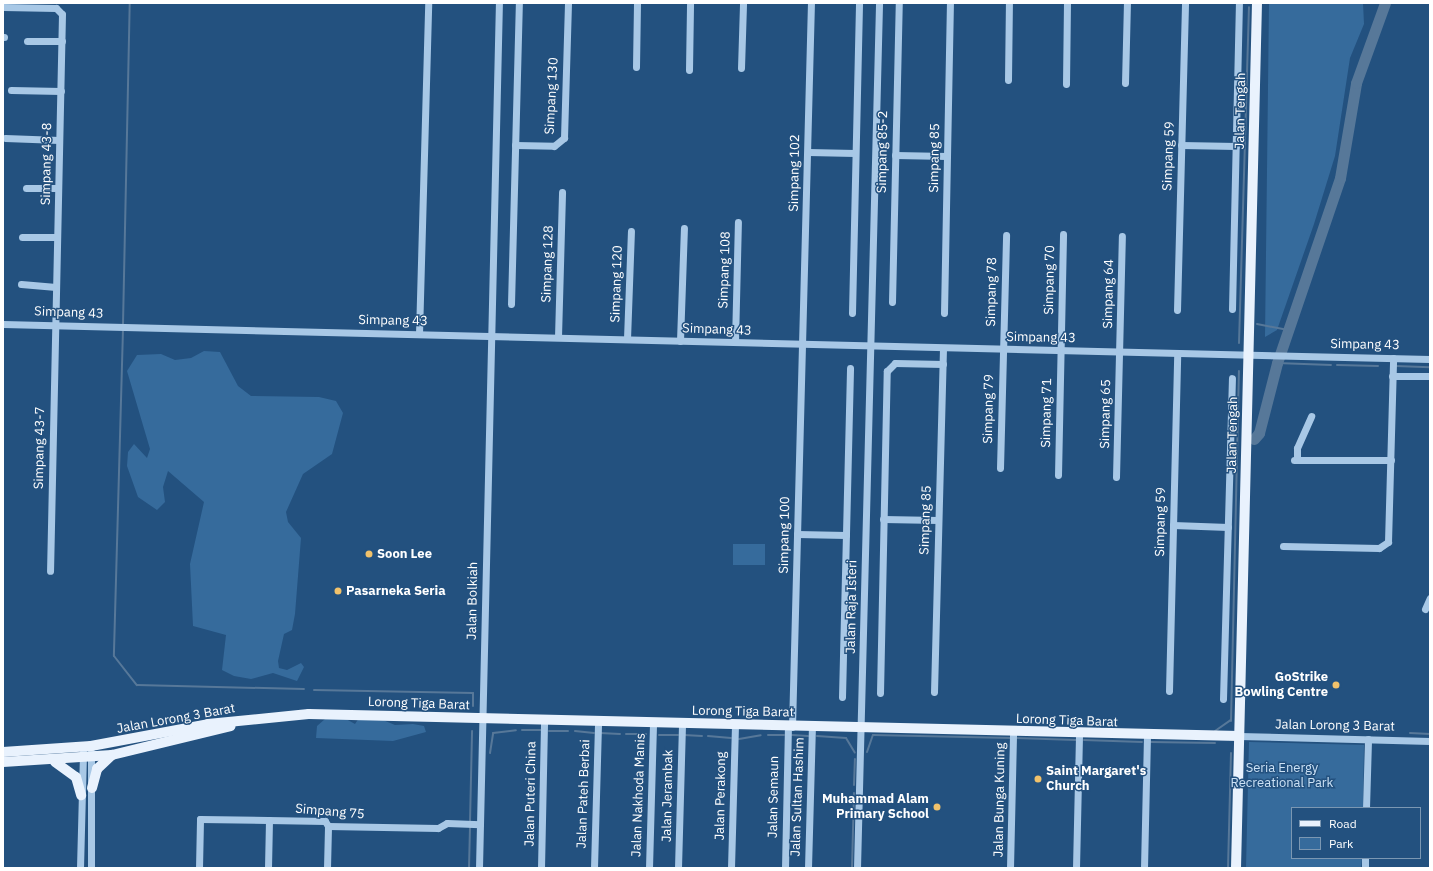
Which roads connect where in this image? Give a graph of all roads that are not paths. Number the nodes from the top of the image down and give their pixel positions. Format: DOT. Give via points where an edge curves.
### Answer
graph roads {
  1 [pos="428,3"];
  2 [pos="499,3"];
  3 [pos="519,3"];
  4 [pos="568,3"];
  5 [pos="637,3"];
  6 [pos="690,3"];
  7 [pos="743,3"];
  8 [pos="811,3"];
  9 [pos="859,3"];
  10 [pos="879,3"];
  11 [pos="899,3"];
  12 [pos="950,3"];
  13 [pos="1009,3"];
  14 [pos="1067,3"];
  15 [pos="1128,3"];
  16 [pos="1185,3"];
  17 [pos="1239,3"];
  18 [pos="1257,3"];
  19 [pos="3,7"];
  20 [pos="27,40"];
  21 [pos="62,41"];
  22 [pos="636,67"];
  23 [pos="741,68"];
  24 [pos="689,70"];
  25 [pos="1008,80"];
  26 [pos="1125,83"];
  27 [pos="1066,84"];
  28 [pos="11,90"];
  29 [pos="60,91"];
  30 [pos="5,138"];
  31 [pos="60,140"];
  32 [pos="1181,145"];
  33 [pos="516,146"];
  34 [pos="1236,146"];
  35 [pos="808,152"];
  36 [pos="855,153"];
  37 [pos="895,155"];
  38 [pos="947,156"];
  39 [pos="26,188"];
  40 [pos="58,188"];
  41 [pos="562,192"];
  42 [pos="738,222"];
  43 [pos="684,228"];
  44 [pos="631,231"];
  45 [pos="1063,234"];
  46 [pos="1006,235"];
  47 [pos="1122,236"];
  48 [pos="22,237"];
  49 [pos="57,237"];
  50 [pos="21,284"];
  51 [pos="56,287"];
  52 [pos="892,302"];
  53 [pos="511,304"];
  54 [pos="1232,309"];
  55 [pos="1177,310"];
  56 [pos="852,313"];
  57 [pos="944,313"];
  58 [pos="3,324"];
  59 [pos="56,325"];
  60 [pos="419,334"];
  61 [pos="491,335"];
  62 [pos="558,337"];
  63 [pos="627,339"];
  64 [pos="680,341"];
  65 [pos="735,342"];
  66 [pos="802,344"];
  67 [pos="870,346"];
  68 [pos="943,348"];
  69 [pos="1003,349"];
  70 [pos="1060,351"];
  71 [pos="1119,352"];
  72 [pos="1178,353"];
  73 [pos="1248,355"];
  74 [pos="1393,358"];
  75 [pos="1430,359"];
  76 [pos="943,364"];
  77 [pos="850,368"];
  78 [pos="1392,376"];
  79 [pos="1430,376"];
  80 [pos="1232,378"];
  81 [pos="1311,416"];
  82 [pos="1391,460"];
  83 [pos="1000,468"];
  84 [pos="1058,475"];
  85 [pos="1116,477"];
  86 [pos="883,519"];
  87 [pos="938,520"];
  88 [pos="1173,525"];
  89 [pos="1228,526"];
  90 [pos="797,534"];
  91 [pos="846,535"];
  92 [pos="1283,546"];
  93 [pos="50,571"];
  94 [pos="1430,598"];
  95 [pos="1425,609"];
  96 [pos="1170,691"];
  97 [pos="934,692"];
  98 [pos="880,693"];
  99 [pos="842,697"];
  100 [pos="1223,698"];
  101 [pos="483,719"];
  102 [pos="248,720"];
  103 [pos="544,720"];
  104 [pos="598,722"];
  105 [pos="653,724"];
  106 [pos="682,724"];
  107 [pos="735,725"];
  108 [pos="790,727"];
  109 [pos="812,727"];
  110 [pos="861,727"];
  111 [pos="1013,732"];
  112 [pos="1079,734"];
  113 [pos="1147,736"];
  114 [pos="1239,736"];
  115 [pos="1368,739"];
  116 [pos="1430,741"];
  117 [pos="87,746"];
  118 [pos="3,752"];
  119 [pos="112,755"];
  120 [pos="87,758"];
  121 [pos="54,761"];
  122 [pos="3,762"];
  123 [pos="92,788"];
  124 [pos="81,795"];
  125 [pos="1366,807"];
  126 [pos="269,820"];
  127 [pos="474,823"];
  128 [pos="328,826"];
  129 [pos="80,868"];
  130 [pos="91,868"];
  131 [pos="199,868"];
  132 [pos="268,868"];
  133 [pos="327,868"];
  134 [pos="479,868"];
  135 [pos="541,868"];
  136 [pos="594,868"];
  137 [pos="649,868"];
  138 [pos="678,868"];
  139 [pos="731,868"];
  140 [pos="785,868"];
  141 [pos="808,868"];
  142 [pos="858,868"];
  143 [pos="1010,868"];
  144 [pos="1076,868"];
  145 [pos="1144,868"];
  146 [pos="1236,868"];
  1 -- 60 [label="street"];
  2 -- 61 [label="street, Jalan Bolkiah"];
  3 -- 33 [label="street"];
  4 -- 33 [label="street, Simpang 130" via="564,138 554,146"];
  5 -- 22 [label="street"];
  6 -- 24 [label="street"];
  7 -- 23 [label="street"];
  8 -- 35 [label="street, Simpang 102"];
  9 -- 36 [label="street"];
  10 -- 67 [label="street, Jalan Raja Isteri"];
  11 -- 37 [label="street, Simpang 85-2"];
  12 -- 38 [label="street, Simpang 85"];
  13 -- 25 [label="street"];
  14 -- 27 [label="street"];
  15 -- 26 [label="street"];
  16 -- 32 [label="street, Simpang 59"];
  17 -- 34 [label="street"];
  18 -- 73 [label="main road, Jalan Tengah"];
  19 -- 21 [label="street, Simpang 43-8" via="56,8 62,14"];
  20 -- 21 [label="street"];
  21 -- 29 [label="street, Simpang 43-8"];
  28 -- 29 [label="street"];
  29 -- 31 [label="street, Simpang 43-8"];
  30 -- 31 [label="street"];
  31 -- 40 [label="street, Simpang 43-8"];
  32 -- 34 [label="street"];
  32 -- 55 [label="street, Simpang 59"];
  33 -- 53 [label="street"];
  34 -- 54 [label="street"];
  35 -- 36 [label="street"];
  35 -- 66 [label="street, Simpang 102"];
  36 -- 56 [label="street"];
  37 -- 38 [label="street"];
  37 -- 52 [label="street, Simpang 85-2"];
  38 -- 57 [label="street, Simpang 85"];
  39 -- 40 [label="street"];
  40 -- 49 [label="street, Simpang 43-8"];
  41 -- 62 [label="street, Simpang 128"];
  42 -- 65 [label="street, Simpang 108"];
  43 -- 64 [label="street"];
  44 -- 63 [label="street, Simpang 120"];
  45 -- 70 [label="street, Simpang 70"];
  46 -- 69 [label="street, Simpang 78"];
  47 -- 71 [label="street, Simpang 64"];
  48 -- 49 [label="street"];
  49 -- 51 [label="street, Simpang 43-8"];
  50 -- 51 [label="street"];
  51 -- 59 [label="street, Simpang 43-8"];
  58 -- 59 [label="street, Simpang 43"];
  59 -- 60 [label="street, Simpang 43"];
  59 -- 93 [label="street, Simpang 43-7"];
  60 -- 61 [label="street, Simpang 43"];
  61 -- 62 [label="street, Simpang 43"];
  61 -- 101 [label="street, Jalan Bolkiah"];
  62 -- 63 [label="street, Simpang 43"];
  63 -- 64 [label="street, Simpang 43"];
  64 -- 65 [label="street, Simpang 43"];
  65 -- 66 [label="street, Simpang 43"];
  66 -- 67 [label="street, Simpang 43"];
  66 -- 90 [label="street, Simpang 100"];
  67 -- 68 [label="street, Simpang 43"];
  67 -- 110 [label="street, Jalan Raja Isteri"];
  68 -- 69 [label="street, Simpang 43"];
  68 -- 76 [label="street, Simpang 85"];
  69 -- 70 [label="street, Simpang 43"];
  69 -- 83 [label="street, Simpang 79"];
  70 -- 71 [label="street, Simpang 43"];
  70 -- 84 [label="street, Simpang 71"];
  71 -- 72 [label="street, Simpang 43"];
  71 -- 85 [label="street, Simpang 65"];
  72 -- 73 [label="street, Simpang 43"];
  72 -- 88 [label="street, Simpang 59"];
  73 -- 74 [label="street, Simpang 43"];
  73 -- 114 [label="main road, Jalan Tengah"];
  74 -- 75 [label="street, Simpang 43"];
  74 -- 78 [label="street"];
  76 -- 86 [label="street" via="895,363 888,367"];
  76 -- 87 [label="street, Simpang 85"];
  77 -- 91 [label="street"];
  78 -- 79 [label="street"];
  78 -- 82 [label="street"];
  80 -- 89 [label="street"];
  81 -- 82 [label="street" via="1297,448 1295,460"];
  82 -- 92 [label="street" via="1389,538 1386,545 1379,548"];
  86 -- 87 [label="street"];
  86 -- 98 [label="street"];
  87 -- 97 [label="street, Simpang 85"];
  88 -- 89 [label="street"];
  88 -- 96 [label="street, Simpang 59"];
  89 -- 100 [label="street"];
  90 -- 91 [label="street"];
  90 -- 108 [label="street, Simpang 100"];
  91 -- 99 [label="street"];
  94 -- 95 [label="street"];
  101 -- 102 [label="main road, Lorong Tiga Barat" via="309,714"];
  101 -- 103 [label="main road, Lorong Tiga Barat"];
  101 -- 127 [label="street, Jalan Bolkiah"];
  102 -- 117 [label="main road, Jalan Lorong 3 Barat"];
  102 -- 119 [label="main road, Jalan Lorong 3 Barat" via="210,733"];
  103 -- 104 [label="main road, Lorong Tiga Barat"];
  103 -- 135 [label="street, Jalan Puteri China"];
  104 -- 105 [label="main road, Lorong Tiga Barat"];
  104 -- 136 [label="street, Jalan Pateh Berbai"];
  105 -- 106 [label="main road, Lorong Tiga Barat"];
  105 -- 137 [label="street, Jalan Nakhoda Manis"];
  106 -- 107 [label="main road, Lorong Tiga Barat"];
  106 -- 138 [label="street, Jalan Jerambak"];
  107 -- 108 [label="main road, Lorong Tiga Barat"];
  107 -- 139 [label="street, Jalan Perakong"];
  108 -- 109 [label="main road, Lorong Tiga Barat"];
  108 -- 140 [label="street, Jalan Semaun"];
  109 -- 110 [label="main road, Lorong Tiga Barat"];
  109 -- 141 [label="street, Jalan Sultan Hashim"];
  110 -- 111 [label="main road, Lorong Tiga Barat"];
  110 -- 142 [label="street, Jalan Raja Isteri"];
  111 -- 112 [label="main road, Lorong Tiga Barat"];
  111 -- 143 [label="street, Jalan Bunga Kuning"];
  112 -- 113 [label="main road, Lorong Tiga Barat"];
  112 -- 144 [label="street"];
  113 -- 114 [label="main road, Lorong Tiga Barat"];
  113 -- 145 [label="street"];
  114 -- 115 [label="street, Jalan Lorong 3 Barat"];
  114 -- 146 [label="main road, Jalan Tengah"];
  115 -- 116 [label="street, Jalan Lorong 3 Barat"];
  115 -- 125 [label="street"];
  117 -- 118 [label="main road, Jalan Lorong 3 Barat"];
  117 -- 120 [label="street"];
  119 -- 120 [label="main road, Jalan Lorong 3 Barat"];
  119 -- 123 [label="main road" via="98,769"];
  120 -- 121 [label="main road, Jalan Lorong 3 Barat"];
  120 -- 123 [label="street"];
  120 -- 124 [label="street"];
  121 -- 122 [label="main road, Jalan Lorong 3 Barat"];
  121 -- 124 [label="main road" via="76,777"];
  123 -- 130 [label="street"];
  124 -- 129 [label="street"];
  126 -- 128 [label="street, Simpang 75" via="325,821"];
  126 -- 131 [label="street, Simpang 75" via="200,819"];
  126 -- 132 [label="street"];
  127 -- 128 [label="street, Simpang 75" via="447,823 438,828"];
  127 -- 134 [label="street, Jalan Bolkiah"];
  128 -- 133 [label="street"];
}
